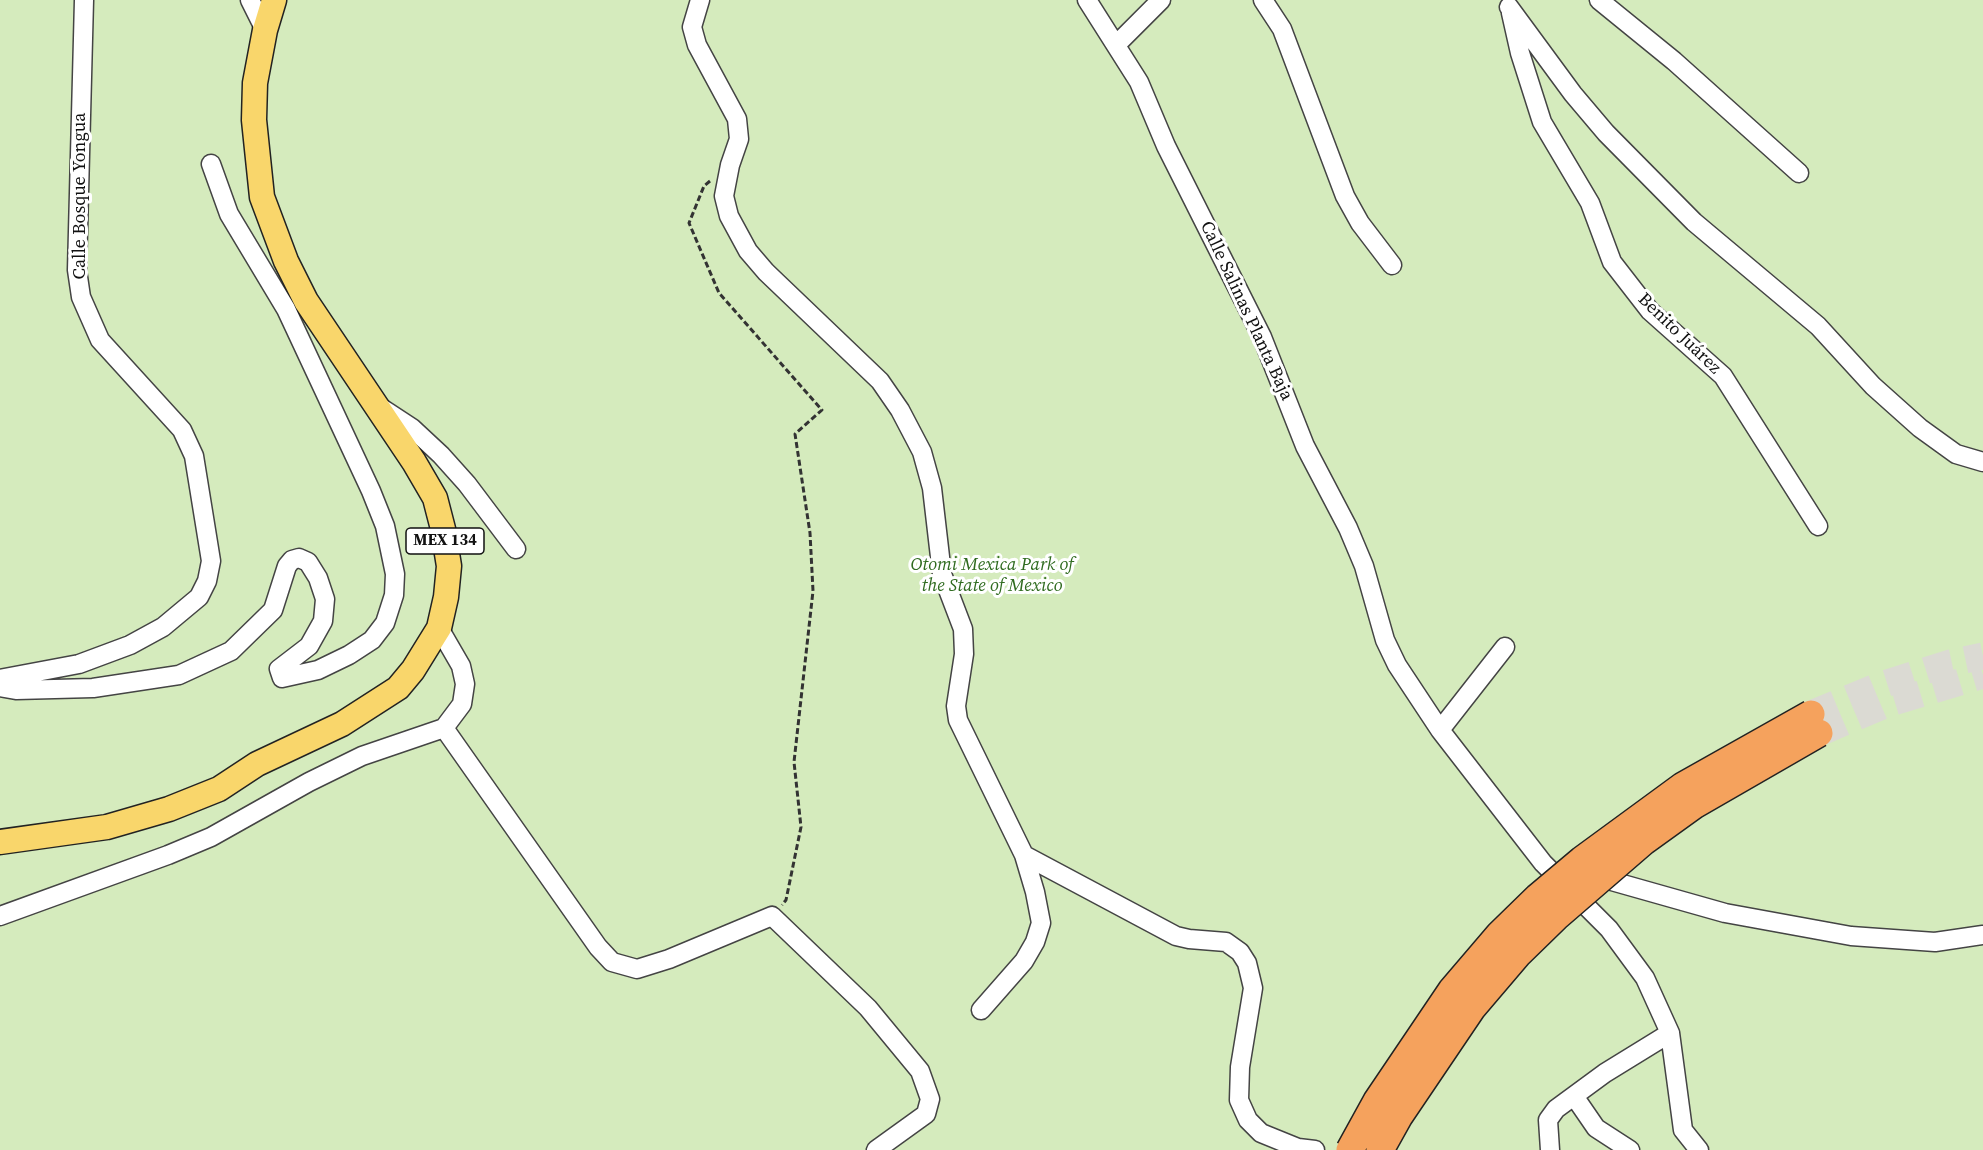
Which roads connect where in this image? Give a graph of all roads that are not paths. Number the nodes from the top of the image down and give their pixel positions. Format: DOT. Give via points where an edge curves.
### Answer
graph roads {
  1 [pos="84,0"];
  2 [pos="250,0"];
  3 [pos="274,0"];
  4 [pos="700,0"];
  5 [pos="1087,0"];
  6 [pos="1161,0"];
  7 [pos="1263,0"];
  8 [pos="1599,0"];
  9 [pos="1508,4"];
  10 [pos="265,30"];
  11 [pos="1117,44"];
  12 [pos="211,164"];
  13 [pos="1799,173"];
  14 [pos="1392,265"];
  15 [pos="296,305"];
  16 [pos="374,403"];
  17 [pos="1983,462"];
  18 [pos="1818,526"];
  19 [pos="516,549"];
  20 [pos="439,628"];
  21 [pos="1504,646"];
  22 [pos="0,679"];
  23 [pos="8,689"];
  24 [pos="444,728"];
  25 [pos="1440,730"];
  26 [pos="0,842"];
  27 [pos="1024,855"];
  28 [pos="1543,863"];
  29 [pos="0,916"];
  30 [pos="1983,935"];
  31 [pos="981,1010"];
  32 [pos="1670,1033"];
  33 [pos="1574,1096"];
  34 [pos="876,1150"];
  35 [pos="1315,1150"];
  36 [pos="1350,1150"];
  37 [pos="1380,1150"];
  38 [pos="1550,1150"];
  39 [pos="1630,1150"];
  40 [pos="1699,1150"];
  1 -- 22 [label="street, Calle Bosque Yongua" via="77,270 81,297 100,340 182,430 194,456 211,561 199,597 163,627 130,645 79,664"];
  2 -- 10 [label="street"];
  3 -- 10 [label="main road, MEX 134"];
  4 -- 27 [label="street" via="692,27 697,45 737,118 739,139 730,165 726,206 748,251 880,381 922,452 932,488 942,574 963,629 958,720"];
  5 -- 11 [label="street, Calle Salinas Planta Baja"];
  6 -- 11 [label="street"];
  7 -- 14 [label="street" via="1282,29 1345,196"];
  8 -- 13 [label="street"];
  9 -- 17 [label="street" via="1599,125 1694,222 1818,327 1920,428 1956,454"];
  9 -- 18 [label="street, Benito Juárez" via="1542,122 1590,203 1612,262 1650,312 1723,376"];
  10 -- 15 [label="main road, MEX 134" via="255,83 257,171 268,220"];
  11 -- 25 [label="street, Calle Salinas Planta Baja" via="1262,337 1305,446 1348,528 1364,566 1385,640"];
  12 -- 15 [label="street" via="229,214"];
  15 -- 16 [label="main road, MEX 134"];
  15 -- 23 [label="street" via="385,526 395,573 394,595 385,623 372,640 349,655 318,670 282,678 279,669 309,645 322,621 325,599 318,578 308,562 299,558 287,566 273,609 231,651 179,675 93,688"];
  16 -- 19 [label="street" via="412,428 441,455"];
  16 -- 20 [label="main road, MEX 134" via="435,498 448,566"];
  20 -- 24 [label="street" via="461,666 465,684 462,704"];
  20 -- 26 [label="main road, MEX 134" via="398,688 342,724 257,764 219,789 107,827"];
  21 -- 25 [label="street"];
  24 -- 29 [label="street" via="362,756 211,837"];
  24 -- 34 [label="street" via="612,962 637,969 772,916 868,1008 920,1071 930,1099 926,1114"];
  25 -- 28 [label="street, Calle Salinas Planta Baja"];
  27 -- 31 [label="street" via="1041,923 1024,961"];
  27 -- 35 [label="street" via="1176,936 1227,942 1240,952 1253,988 1240,1067 1239,1100 1248,1120 1261,1133 1298,1148"];
  28 -- 30 [label="street" via="1725,914 1851,936 1935,942"];
  28 -- 32 [label="street, Calle Salinas Planta Baja" via="1622,944 1645,978"];
  32 -- 33 [label="street"];
  32 -- 40 [label="street, Calle Salinas Planta Baja" via="1683,1130"];
  33 -- 38 [label="street" via="1548,1120"];
  33 -- 39 [label="street" via="1596,1128"];
  36 -- 37 [label="highway, bridge" via="1377,1101 1452,990 1538,897 1683,786 1815,723 1644,841 1518,954 1472,1008"];
}
